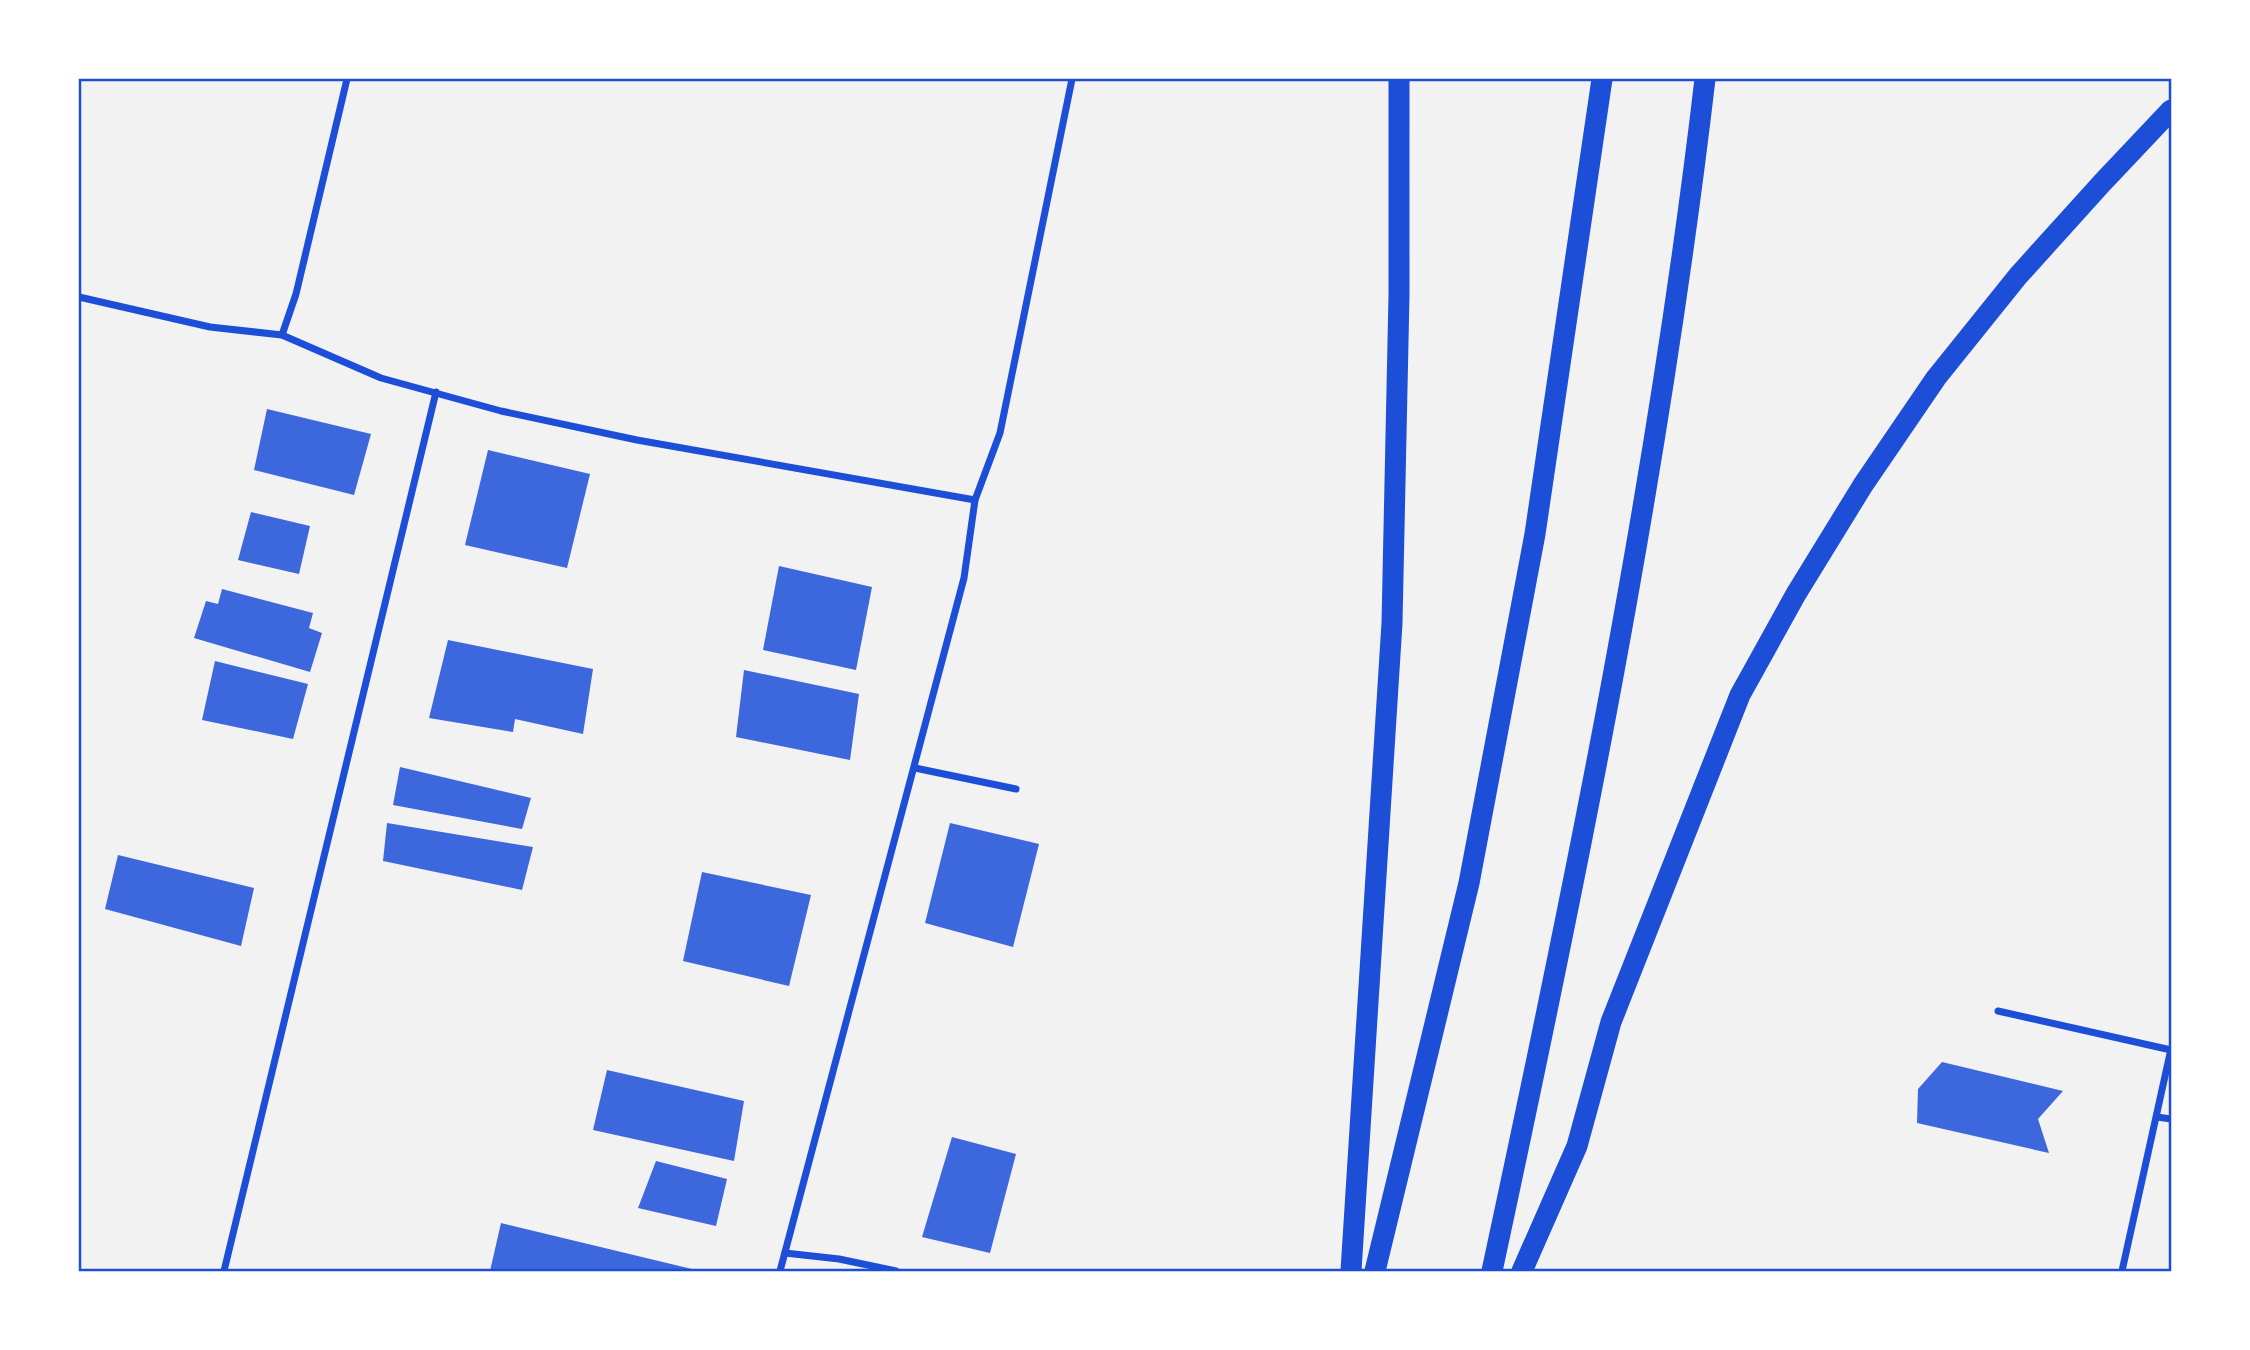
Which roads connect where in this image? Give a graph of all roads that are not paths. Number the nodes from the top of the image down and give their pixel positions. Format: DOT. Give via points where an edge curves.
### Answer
graph roads {
  1 [pos="347,79"];
  2 [pos="1072,79"];
  3 [pos="1399,79"];
  4 [pos="1602,79"];
  5 [pos="1705,79"];
  6 [pos="2171,110"];
  7 [pos="79,297"];
  8 [pos="282,335"];
  9 [pos="436,392"];
  10 [pos="975,500"];
  11 [pos="915,768"];
  12 [pos="1016,789"];
  13 [pos="1998,1011"];
  14 [pos="2171,1049"];
  15 [pos="2157,1117"];
  16 [pos="2171,1119"];
  17 [pos="785,1253"];
  18 [pos="224,1271"];
  19 [pos="780,1271"];
  20 [pos="896,1271"];
  21 [pos="1351,1271"];
  22 [pos="1375,1271"];
  23 [pos="1492,1271"];
  24 [pos="1522,1271"];
  25 [pos="2122,1271"];
  1 -- 8 [label="street"];
  2 -- 10 [label="street" via="1000,433"];
  3 -- 21 [label="highway" via="1392,623"];
  4 -- 22 [label="highway" via="1530,561 1469,883"];
  5 -- 23 [label="highway" via="1672,323 1618,657"];
  6 -- 24 [label="highway" via="2018,276 1936,379 1863,485 1790,606 1735,708 1611,1022 1577,1146"];
  7 -- 8 [label="street" via="210,327"];
  8 -- 9 [label="street" via="381,378"];
  9 -- 10 [label="street" via="637,440"];
  9 -- 18 [label="street"];
  10 -- 11 [label="street" via="964,578"];
  11 -- 12 [label="street"];
  11 -- 17 [label="street"];
  13 -- 14 [label="street"];
  14 -- 15 [label="street"];
  15 -- 16 [label="street"];
  15 -- 25 [label="street"];
  17 -- 19 [label="street"];
  17 -- 20 [label="street"];
}
